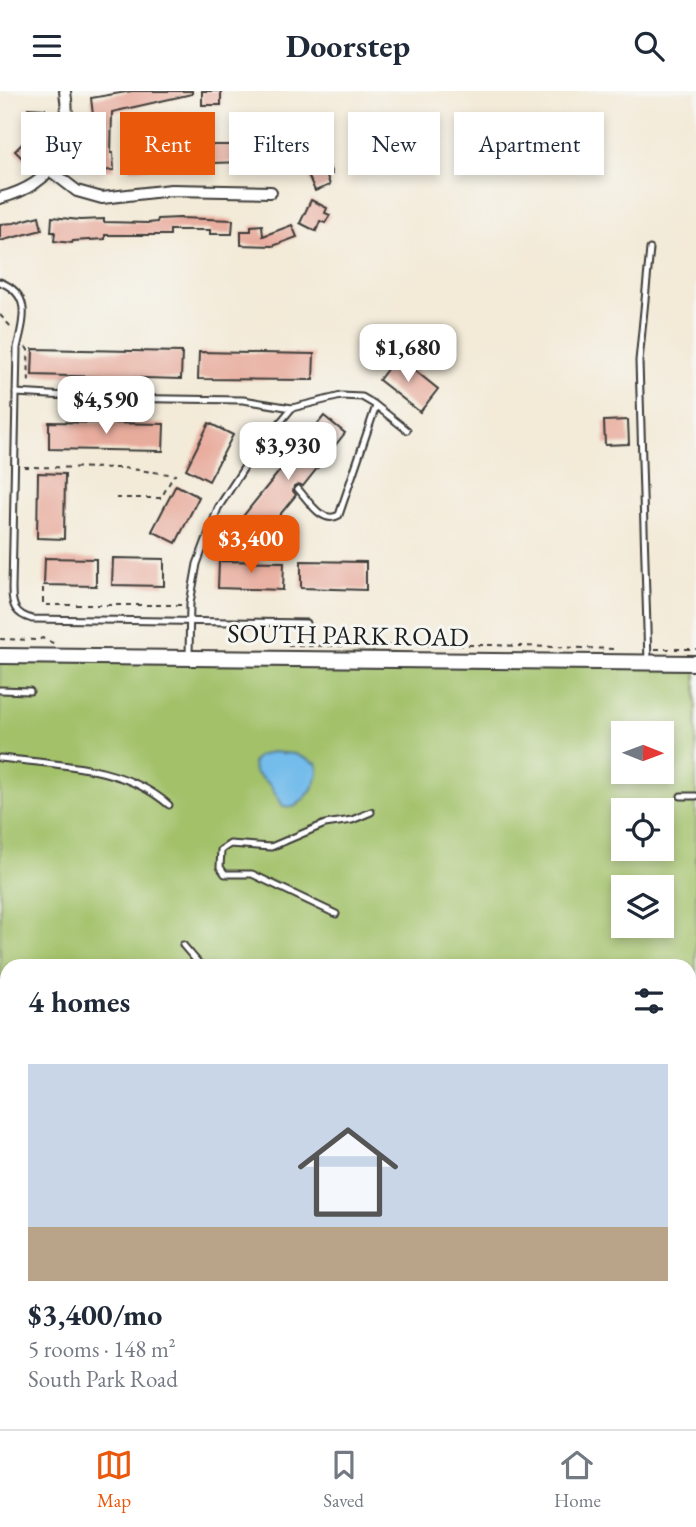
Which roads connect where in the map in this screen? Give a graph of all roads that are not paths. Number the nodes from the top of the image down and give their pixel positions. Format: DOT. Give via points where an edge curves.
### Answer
graph roads {
  1 [pos="65,91"];
  2 [pos="67,112"];
  3 [pos="46,175"];
  4 [pos="56,175"];
  5 [pos="271,192"];
  6 [pos="0,198"];
  7 [pos="650,249"];
  8 [pos="0,282"];
  9 [pos="16,393"];
  10 [pos="376,406"];
  11 [pos="292,408"];
  12 [pos="407,430"];
  13 [pos="298,489"];
  14 [pos="190,622"];
  15 [pos="306,622"];
  16 [pos="0,656"];
  17 [pos="648,656"];
  18 [pos="189,658"];
  19 [pos="696,663"];
  20 [pos="0,690"];
  21 [pos="30,691"];
  22 [pos="0,758"];
  23 [pos="681,796"];
  24 [pos="696,796"];
  25 [pos="169,805"];
  26 [pos="371,812"];
  27 [pos="336,914"];
  28 [pos="183,945"];
  29 [pos="195,959"];
  1 -- 2 [label="street"];
  3 -- 6 [label="street" via="26,190"];
  4 -- 5 [label="street" via="77,191 102,198 171,190"];
  7 -- 17 [label="lane" via="639,361"];
  8 -- 9 [label="lane" via="21,298 24,313"];
  9 -- 11 [label="lane" via="243,400"];
  9 -- 14 [label="lane" via="15,611 32,619"];
  10 -- 11 [label="lane" via="362,397 341,396"];
  10 -- 12 [label="lane"];
  10 -- 13 [label="lane" via="339,515 323,516"];
  11 -- 14 [label="lane" via="249,460 218,508 197,564"];
  14 -- 15 [label="lane"];
  14 -- 18 [label="lane"];
  16 -- 18 [label="street, SOUTH PARK ROAD"];
  17 -- 18 [label="street, SOUTH PARK ROAD"];
  17 -- 19 [label="street, SOUTH PARK ROAD"];
  20 -- 21 [label="lane"];
  22 -- 25 [label="lane" via="107,774 146,788"];
  23 -- 24 [label="lane"];
  26 -- 27 [label="lane" via="325,824 279,845 230,844 221,850 220,867 225,874 252,874"];
  28 -- 29 [label="lane"];
}
